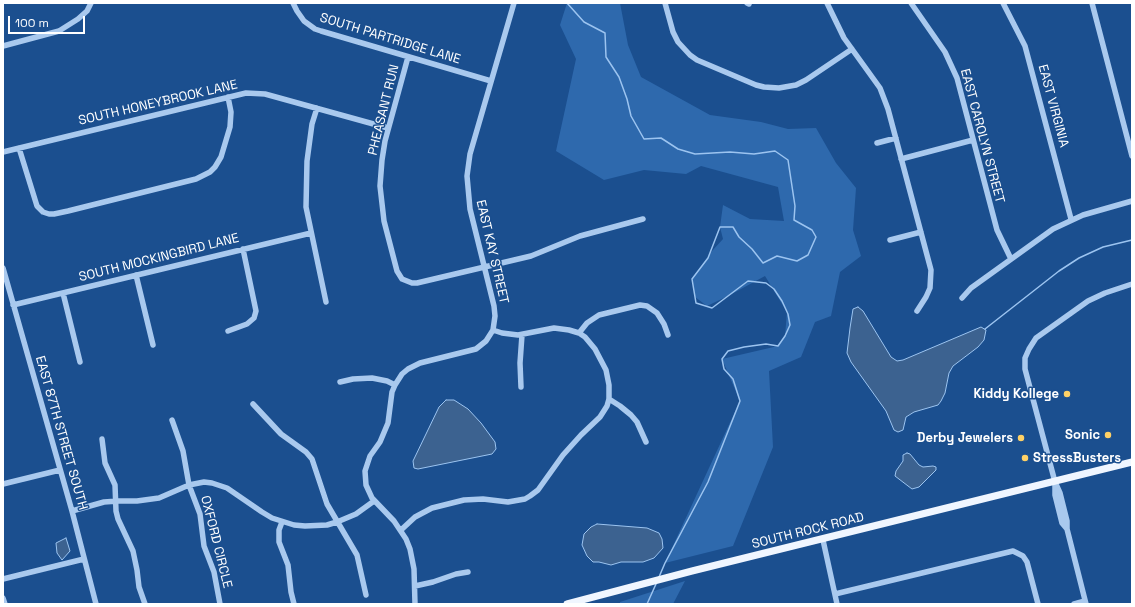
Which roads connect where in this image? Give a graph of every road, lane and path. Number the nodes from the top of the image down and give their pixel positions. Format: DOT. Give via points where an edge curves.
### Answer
graph roads {
  1 [pos="91,3"];
  2 [pos="293,3"];
  3 [pos="514,3"];
  4 [pos="665,3"];
  5 [pos="827,3"];
  6 [pos="911,3"];
  7 [pos="1003,3"];
  8 [pos="1092,3"];
  9 [pos="3,46"];
  10 [pos="852,49"];
  11 [pos="408,57"];
  12 [pos="492,81"];
  13 [pos="228,97"];
  14 [pos="317,108"];
  15 [pos="388,128"];
  16 [pos="896,138"];
  17 [pos="973,140"];
  18 [pos="877,143"];
  19 [pos="19,148"];
  20 [pos="3,152"];
  21 [pos="1132,156"];
  22 [pos="901,159"];
  23 [pos="1132,201"];
  24 [pos="644,219"];
  25 [pos="1072,220"];
  26 [pos="311,232"];
  27 [pos="921,232"];
  28 [pos="890,240"];
  29 [pos="242,250"];
  30 [pos="1011,259"];
  31 [pos="484,267"];
  32 [pos="3,268"];
  33 [pos="136,275"];
  34 [pos="1132,284"];
  35 [pos="63,293"];
  36 [pos="962,298"];
  37 [pos="326,302"];
  38 [pos="13,305"];
  39 [pos="916,311"];
  40 [pos="494,330"];
  41 [pos="228,331"];
  42 [pos="578,333"];
  43 [pos="522,335"];
  44 [pos="668,335"];
  45 [pos="153,345"];
  46 [pos="80,362"];
  47 [pos="340,382"];
  48 [pos="395,385"];
  49 [pos="521,387"];
  50 [pos="609,399"];
  51 [pos="253,404"];
  52 [pos="172,420"];
  53 [pos="102,439"];
  54 [pos="646,442"];
  55 [pos="1132,462"];
  56 [pos="60,470"];
  57 [pos="1055,482"];
  58 [pos="3,484"];
  59 [pos="189,485"];
  60 [pos="115,501"];
  61 [pos="374,501"];
  62 [pos="72,511"];
  63 [pos="282,522"];
  64 [pos="338,522"];
  65 [pos="401,530"];
  66 [pos="822,540"];
  67 [pos="84,559"];
  68 [pos="468,572"];
  69 [pos="3,579"];
  70 [pos="415,586"];
  71 [pos="835,594"];
  72 [pos="366,596"];
  73 [pos="3,598"];
  74 [pos="1085,603"];
  75 [pos="5,604"];
  76 [pos="96,604"];
  77 [pos="145,604"];
  78 [pos="220,604"];
  79 [pos="294,604"];
  80 [pos="417,604"];
  81 [pos="567,604"];
  82 [pos="837,604"];
  83 [pos="1038,604"];
  84 [pos="1074,604"];
  1 -- 9 [label="street" via="87,11 59,32"];
  2 -- 11 [label="street, SOUTH PARTRIDGE LANE" via="300,16 315,28"];
  3 -- 12 [label="street, EAST KAY STREET"];
  4 -- 10 [label="street" via="673,32 690,55 764,87 785,87 806,80"];
  5 -- 10 [label="street"];
  6 -- 17 [label="street, EAST CAROLYN STREET" via="952,66"];
  7 -- 25 [label="street, EAST VIRGINIA" via="1025,46"];
  8 -- 21 [label="street"];
  10 -- 16 [label="street" via="883,94"];
  11 -- 12 [label="street, SOUTH PARTRIDGE LANE"];
  11 -- 15 [label="street, PHEASANT RUN"];
  12 -- 31 [label="street, EAST KAY STREET" via="470,154 467,176 470,209"];
  13 -- 14 [label="street, SOUTH HONEYBROOK LANE" via="246,93 265,94"];
  13 -- 19 [label="street, SOUTH HONEYBROOK LANE"];
  13 -- 19 [label="street" via="230,127 221,157 210,172 196,179 62,212 49,214 37,206"];
  14 -- 15 [label="street, SOUTH HONEYBROOK LANE"];
  14 -- 26 [label="street" via="309,140 306,174 306,207"];
  15 -- 31 [label="street, PHEASANT RUN" via="381,163 381,201 397,271 402,279 417,283"];
  16 -- 18 [label="street"];
  16 -- 22 [label="street"];
  17 -- 22 [label="street"];
  17 -- 30 [label="street, EAST CAROLYN STREET" via="997,230"];
  19 -- 20 [label="street, SOUTH HONEYBROOK LANE"];
  22 -- 27 [label="street"];
  23 -- 25 [label="street"];
  24 -- 31 [label="street" via="580,236 531,256"];
  25 -- 30 [label="street" via="1053,228"];
  26 -- 29 [label="street, SOUTH MOCKINGBIRD LANE"];
  26 -- 37 [label="street"];
  27 -- 28 [label="street"];
  27 -- 39 [label="street" via="931,279 926,297"];
  29 -- 33 [label="street, SOUTH MOCKINGBIRD LANE"];
  29 -- 41 [label="street" via="256,311 248,324"];
  30 -- 36 [label="street" via="971,288"];
  31 -- 40 [label="street, EAST KAY STREET" via="494,306"];
  32 -- 38 [label="street, EAST 87TH STREET SOUTH"];
  33 -- 35 [label="street, SOUTH MOCKINGBIRD LANE"];
  33 -- 45 [label="street"];
  34 -- 57 [label="street" via="1105,292 1088,301 1036,338 1027,352 1025,368"];
  35 -- 38 [label="street, SOUTH MOCKINGBIRD LANE"];
  35 -- 46 [label="street"];
  38 -- 56 [label="street, EAST 87TH STREET SOUTH"];
  40 -- 43 [label="street" via="510,335"];
  40 -- 48 [label="street" via="476,349 414,366 402,374"];
  42 -- 43 [label="street" via="554,328"];
  42 -- 44 [label="street" via="599,315 640,305 657,312"];
  42 -- 50 [label="street" via="590,343 601,358 608,377"];
  43 -- 49 [label="street"];
  47 -- 48 [label="street" via="372,378"];
  48 -- 61 [label="street" via="388,422 365,471 366,485"];
  50 -- 54 [label="street" via="632,415"];
  50 -- 65 [label="street" via="600,417 563,455 530,496 508,502 464,500 432,508 415,517"];
  51 -- 64 [label="street" via="281,434 312,459 327,504"];
  52 -- 59 [label="street, OXFORD CIRCLE" via="183,451"];
  53 -- 60 [label="street" via="105,463 115,485"];
  55 -- 57 [label="main road, SOUTH ROCK ROAD"];
  56 -- 58 [label="street"];
  56 -- 62 [label="street, EAST 87TH STREET SOUTH"];
  57 -- 66 [label="main road, SOUTH ROCK ROAD"];
  57 -- 74 [label="street" via="1055,494 1062,523 1066,529"];
  59 -- 60 [label="street" via="159,498"];
  59 -- 63 [label="street" via="204,482 220,485"];
  59 -- 78 [label="street, OXFORD CIRCLE" via="200,514 204,546 214,572"];
  60 -- 62 [label="street"];
  60 -- 77 [label="street" via="118,519 136,560 139,587"];
  61 -- 64 [label="street" via="356,514"];
  61 -- 65 [label="street"];
  62 -- 67 [label="street, EAST 87TH STREET SOUTH"];
  63 -- 64 [label="street" via="317,526"];
  63 -- 79 [label="street" via="278,542 288,564"];
  64 -- 72 [label="street" via="358,555"];
  65 -- 70 [label="street" via="413,559"];
  66 -- 71 [label="street"];
  66 -- 81 [label="main road, SOUTH ROCK ROAD"];
  67 -- 69 [label="street"];
  67 -- 76 [label="street, EAST 87TH STREET SOUTH"];
  68 -- 70 [label="street"];
  70 -- 80 [label="street"];
  71 -- 82 [label="street"];
  71 -- 83 [label="street" via="1016,552 1028,562"];
  73 -- 75 [label="street"];
  74 -- 84 [label="street"];
}
